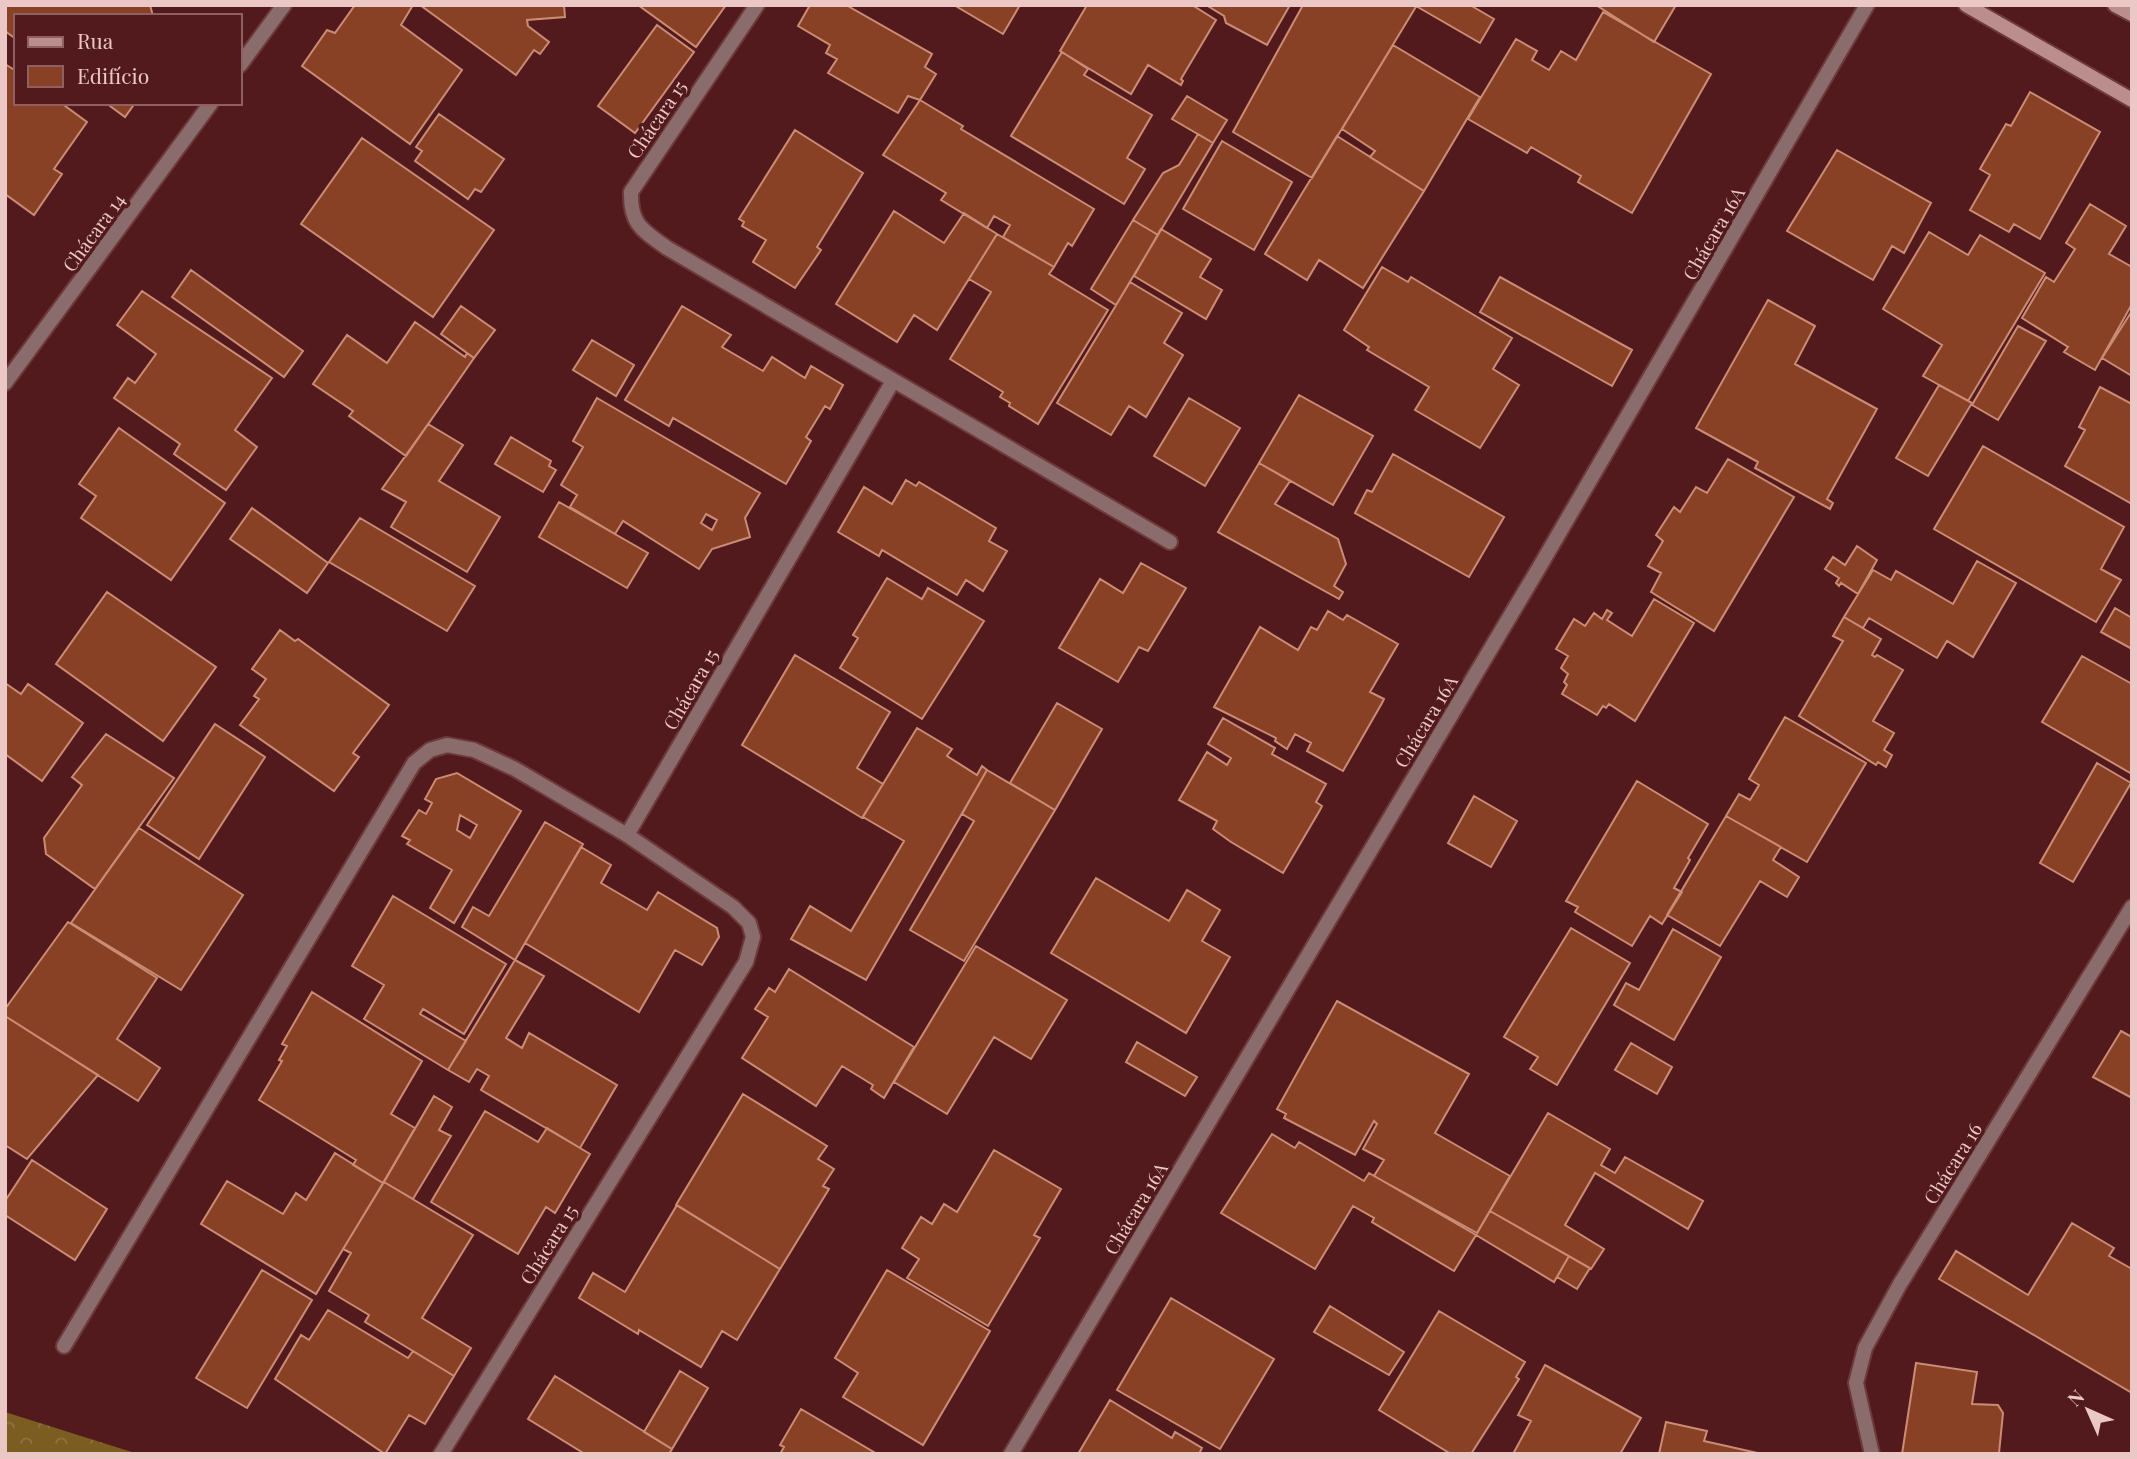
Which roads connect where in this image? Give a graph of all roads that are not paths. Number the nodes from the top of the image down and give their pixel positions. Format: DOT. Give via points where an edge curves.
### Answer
graph roads {
  1 [pos="284,5"];
  2 [pos="757,5"];
  3 [pos="1867,5"];
  4 [pos="1966,5"];
  5 [pos="2115,5"];
  6 [pos="2132,14"];
  7 [pos="242,62"];
  8 [pos="2132,100"];
  9 [pos="210,105"];
  10 [pos="893,381"];
  11 [pos="5,383"];
  12 [pos="1170,542"];
  13 [pos="627,835"];
  14 [pos="2132,907"];
  15 [pos="64,1346"];
  16 [pos="441,1454"];
  17 [pos="1011,1454"];
  18 [pos="1872,1454"];
  1 -- 7 [label="street"];
  2 -- 10 [label="street, Chácara 15" via="631,192 631,213 643,231 667,248"];
  3 -- 17 [label="street, Chácara 16A" via="1540,566"];
  4 -- 8 [label="main road"];
  5 -- 6 [label="main road"];
  9 -- 11 [label="street, Chácara 14"];
  10 -- 12 [label="street"];
  10 -- 13 [label="street, Chácara 15"];
  13 -- 15 [label="street" via="474,750 447,746 430,750 414,763"];
  13 -- 16 [label="street, Chácara 15" via="749,923 753,937 746,962"];
  14 -- 18 [label="street, Chácara 16" via="1865,1348 1856,1383"];
}
